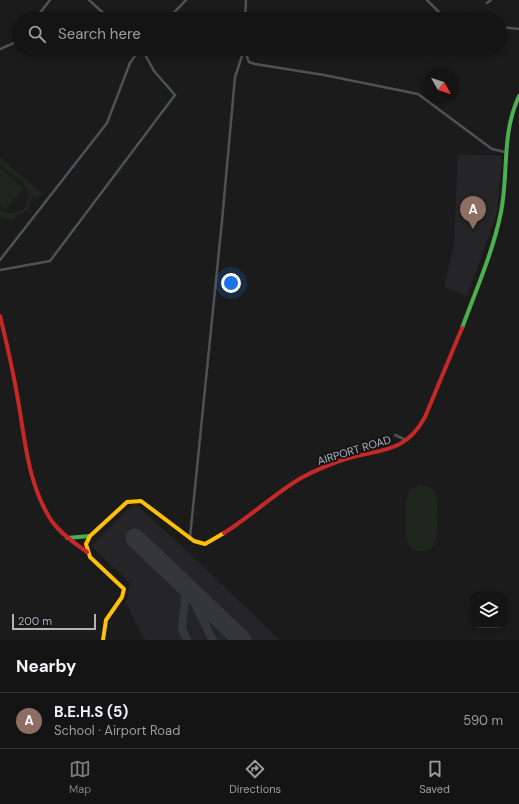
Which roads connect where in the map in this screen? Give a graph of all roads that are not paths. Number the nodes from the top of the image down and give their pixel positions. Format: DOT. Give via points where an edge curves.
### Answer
graph roads {
  1 [pos="50,0"];
  2 [pos="89,0"];
  3 [pos="186,0"];
  4 [pos="246,0"];
  5 [pos="427,0"];
  6 [pos="491,0"];
  7 [pos="487,3"];
  8 [pos="41,12"];
  9 [pos="102,12"];
  10 [pos="175,12"];
  11 [pos="245,12"];
  12 [pos="439,12"];
  13 [pos="507,28"];
  14 [pos="519,29"];
  15 [pos="12,44"];
  16 [pos="0,49"];
  17 [pos="136,56"];
  18 [pos="145,56"];
  19 [pos="242,56"];
  20 [pos="246,56"];
  21 [pos="519,96"];
  22 [pos="506,152"];
  23 [pos="0,260"];
  24 [pos="0,270"];
  25 [pos="0,316"];
  26 [pos="395,435"];
  27 [pos="406,441"];
  28 [pos="90,536"];
  29 [pos="190,537"];
  30 [pos="67,538"];
  31 [pos="87,552"];
  32 [pos="102,640"];
  1 -- 8 [label="street"];
  2 -- 9 [label="street"];
  3 -- 10 [label="street"];
  4 -- 11 [label="street"];
  5 -- 12 [label="street"];
  6 -- 7 [label="street"];
  13 -- 14 [label="street"];
  15 -- 16 [label="street"];
  17 -- 23 [label="street" via="130,63 107,123"];
  18 -- 24 [label="street" via="154,71 175,95 50,261"];
  19 -- 29 [label="street" via="235,76"];
  20 -- 22 [label="street" via="255,64 418,94 492,149"];
  21 -- 22 [label="main road, AIRPORT ROAD" via="508,124"];
  22 -- 27 [label="main road, AIRPORT ROAD" via="501,212 489,253 438,388 423,420"];
  25 -- 30 [label="main road" via="11,360 29,461 40,499 52,520"];
  26 -- 27 [label="street"];
  27 -- 29 [label="main road, AIRPORT ROAD" via="383,452 351,458 321,468 299,480 210,542 200,544"];
  28 -- 29 [label="main road, AIRPORT ROAD" via="127,502 141,500"];
  28 -- 30 [label="main road"];
  28 -- 31 [label="main road" via="86,544"];
  30 -- 31 [label="main road"];
  31 -- 32 [label="main road" via="124,589 123,595 106,620"];
}
